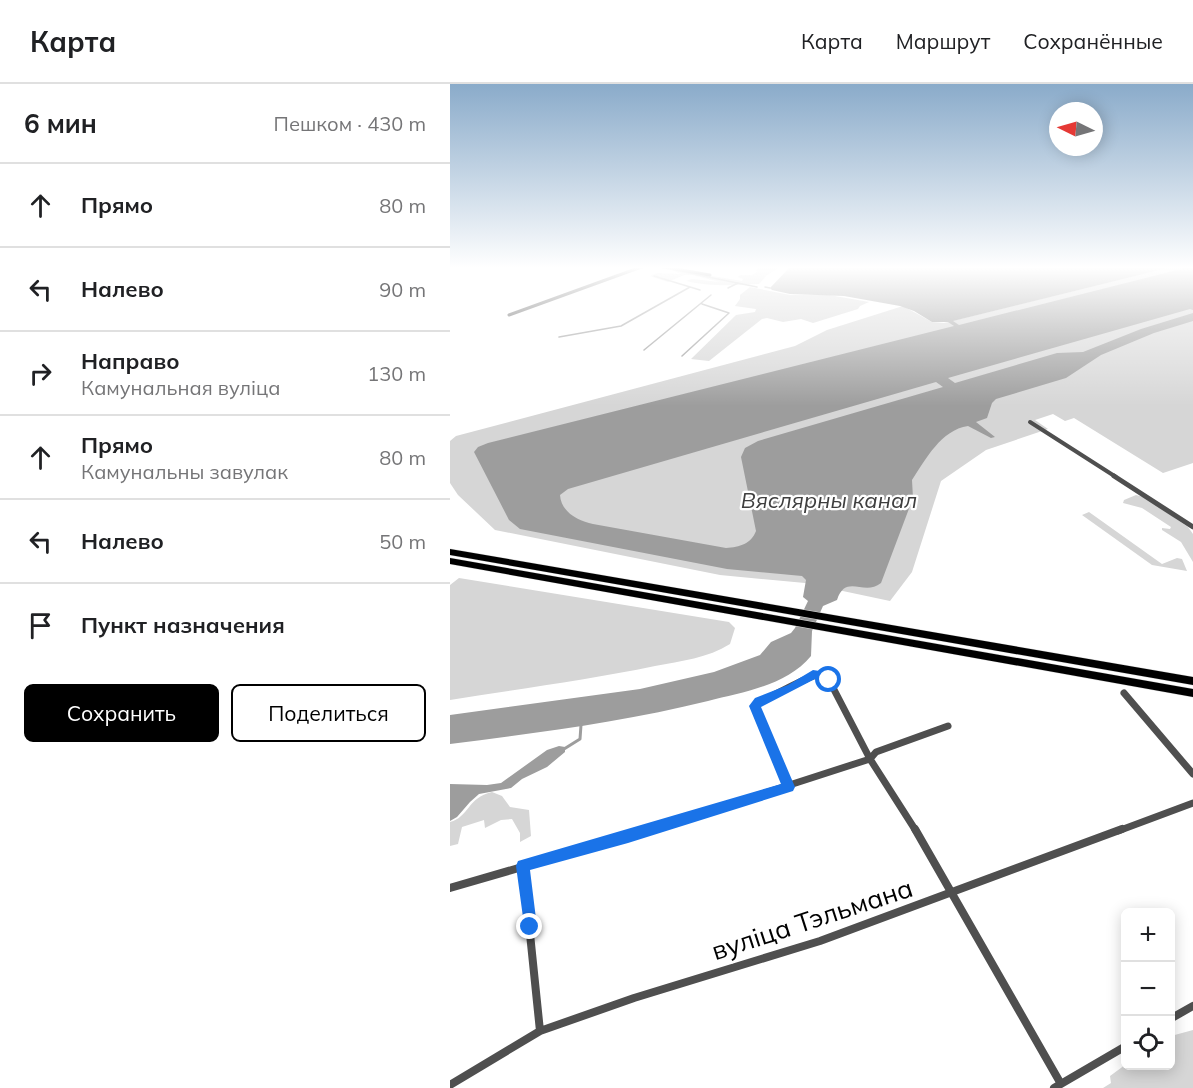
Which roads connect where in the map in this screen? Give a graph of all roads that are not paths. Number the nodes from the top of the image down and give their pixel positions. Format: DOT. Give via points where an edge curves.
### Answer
graph roads {
  1 [pos="515,313"];
  2 [pos="509,315"];
  3 [pos="1030,422"];
  4 [pos="1193,527"];
  5 [pos="450,552"];
  6 [pos="450,561"];
  7 [pos="1190,680"];
  8 [pos="1124,693"];
  9 [pos="1193,693"];
  10 [pos="948,726"];
  11 [pos="870,759"];
  12 [pos="1193,774"];
  13 [pos="788,787"];
  14 [pos="1193,803"];
  15 [pos="523,866"];
  16 [pos="450,888"];
  17 [pos="953,893"];
  18 [pos="1193,1006"];
  19 [pos="1175,1016"];
  20 [pos="540,1031"];
  21 [pos="1121,1048"];
  22 [pos="450,1085"];
  23 [pos="1057,1086"];
  1 -- 2 [label="street"];
  3 -- 4 [label="street"];
  5 -- 7 [label="highway"];
  6 -- 9 [label="highway"];
  8 -- 12 [label="street"];
  10 -- 11 [label="street" via="876,752"];
  11 -- 13 [label="street"];
  11 -- 13 [label="street" via="829,680 813,675 755,706"];
  11 -- 17 [label="street"];
  13 -- 15 [label="street"];
  14 -- 17 [label="street, вуліца Тэльмана"];
  15 -- 16 [label="street"];
  15 -- 20 [label="street"];
  17 -- 20 [label="street, вуліца Тэльмана" via="820,941"];
  17 -- 23 [label="street"];
  18 -- 19 [label="street"];
  20 -- 22 [label="street, вуліца Тэльмана"];
  21 -- 23 [label="street"];
}
